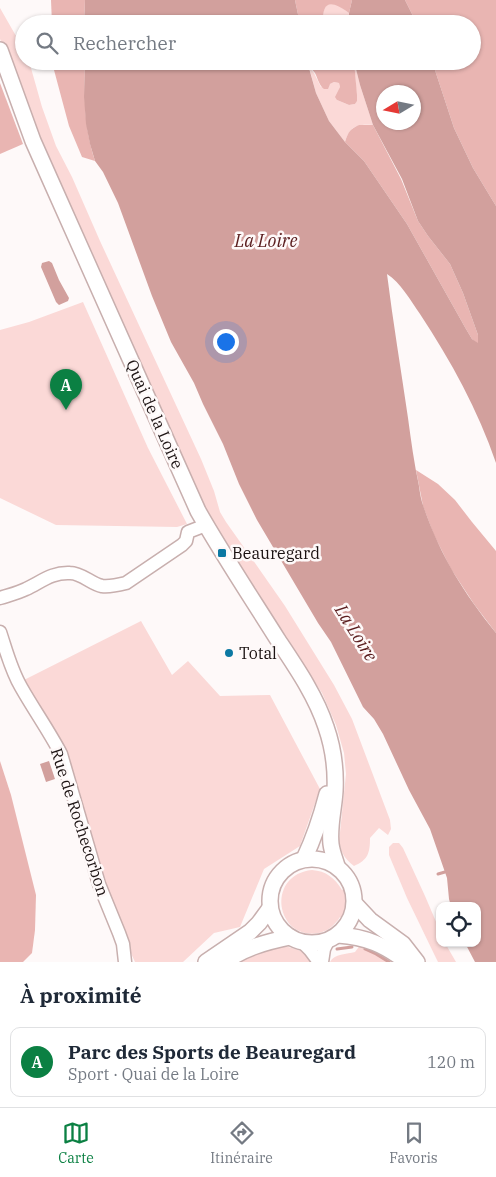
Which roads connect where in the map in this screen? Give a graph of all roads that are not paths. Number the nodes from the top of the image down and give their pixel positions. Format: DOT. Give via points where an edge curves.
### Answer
graph roads {
  1 [pos="0,50"];
  2 [pos="206,525"];
  3 [pos="0,598"];
  4 [pos="0,632"];
  5 [pos="334,764"];
  6 [pos="304,859"];
  7 [pos="337,866"];
  8 [pos="354,904"];
  9 [pos="270,908"];
  10 [pos="333,938"];
  11 [pos="296,940"];
  12 [pos="125,962"];
  13 [pos="206,962"];
  14 [pos="224,962"];
  15 [pos="320,962"];
  16 [pos="407,962"];
  17 [pos="417,962"];
  1 -- 2 [label="main road, Quai de la Loire" via="48,177"];
  2 -- 3 [label="street" via="188,532 182,545 126,583 102,586 76,574 58,574"];
  2 -- 5 [label="main road, Quai de la Loire" via="310,691 326,727"];
  4 -- 12 [label="street, Rue de Rochecorbon" via="20,686 61,754 99,884 119,933"];
  5 -- 6 [label="main road" via="313,842"];
  5 -- 7 [label="main road, Quai de la Loire" via="331,834"];
  6 -- 7 [label="main road" via="316,858"];
  6 -- 9 [label="main road" via="281,871 270,894"];
  7 -- 8 [label="main road" via="352,885"];
  8 -- 10 [label="main road" via="346,926"];
  8 -- 17 [label="main road" via="403,944"];
  9 -- 11 [label="main road" via="280,929"];
  9 -- 13 [label="main road" via="250,932"];
  10 -- 11 [label="main road" via="311,944"];
  10 -- 15 [label="street" via="324,949"];
  10 -- 16 [label="main road" via="360,938 374,942"];
  11 -- 14 [label="main road" via="274,940"];
  11 -- 15 [label="street"];
}
